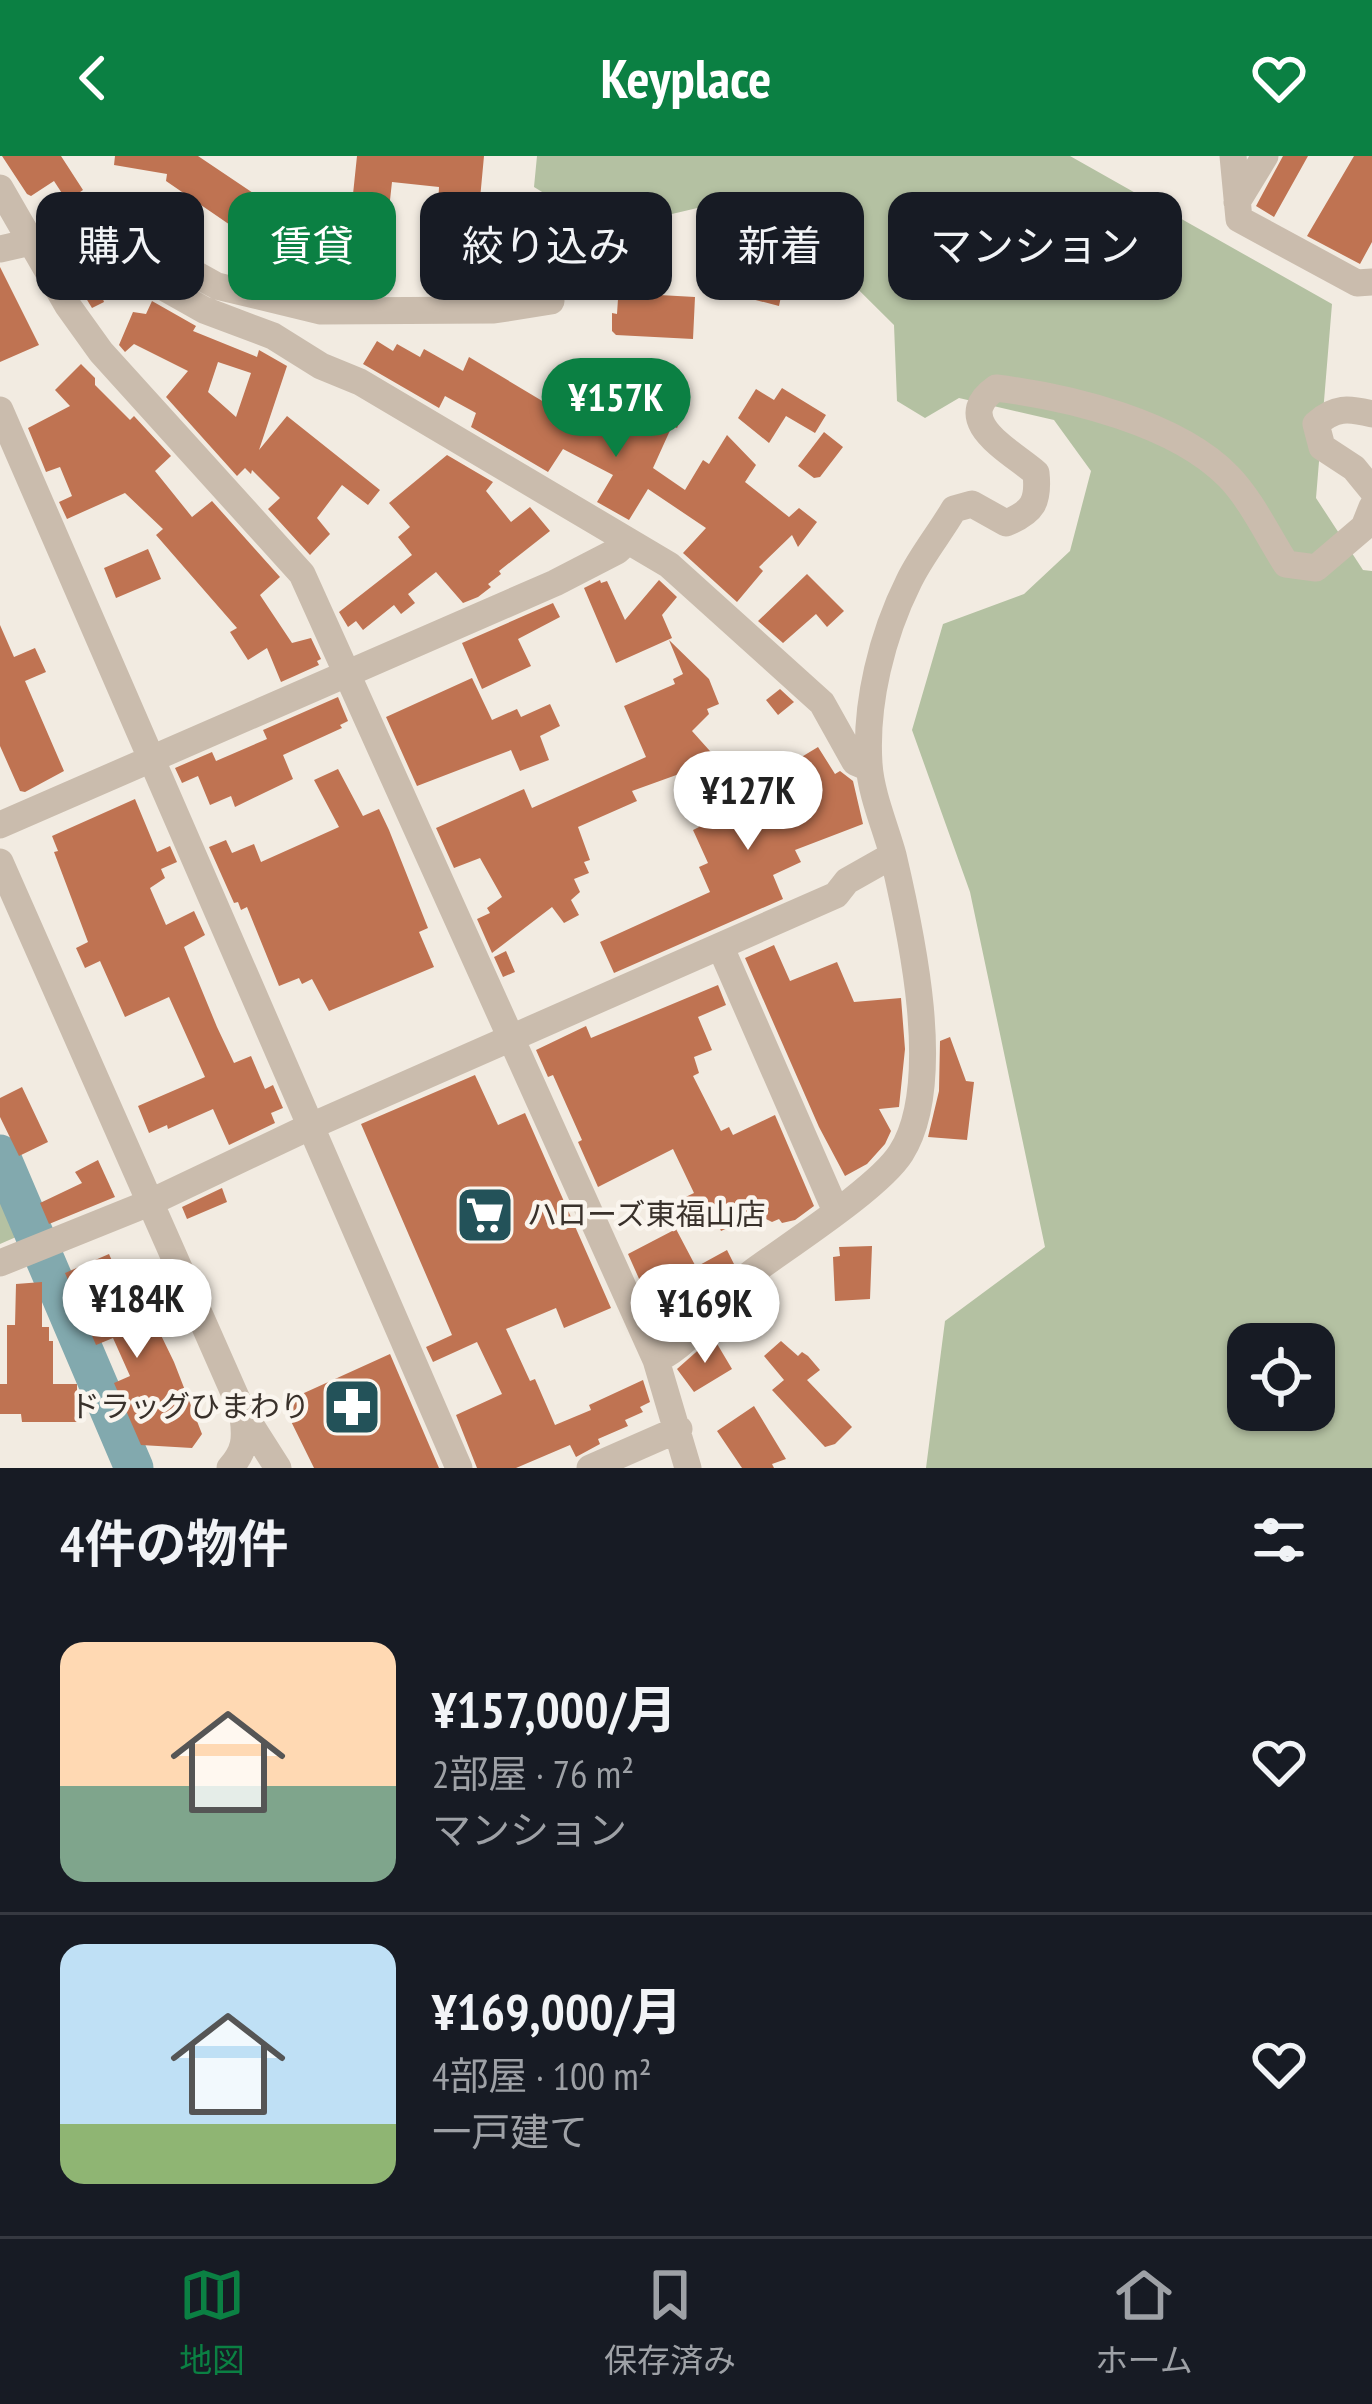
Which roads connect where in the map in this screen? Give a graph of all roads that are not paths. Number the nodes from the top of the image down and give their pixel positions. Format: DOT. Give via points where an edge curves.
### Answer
graph roads {
  1 [pos="1233,156"];
  2 [pos="1265,156"];
  3 [pos="0,188"];
  4 [pos="1238,202"];
  5 [pos="36,240"];
  6 [pos="31,242"];
  7 [pos="0,249"];
  8 [pos="204,279"];
  9 [pos="1372,282"];
  10 [pos="187,300"];
  11 [pos="551,301"];
  12 [pos="0,410"];
  13 [pos="1372,414"];
  14 [pos="1372,490"];
  15 [pos="1372,507"];
  16 [pos="628,541"];
  17 [pos="348,674"];
  18 [pos="150,757"];
  19 [pos="869,768"];
  20 [pos="0,825"];
  21 [pos="893,855"];
  22 [pos="0,862"];
  23 [pos="721,949"];
  24 [pos="509,1040"];
  25 [pos="309,1127"];
  26 [pos="149,1203"];
  27 [pos="835,1209"];
  28 [pos="0,1263"];
  29 [pos="656,1360"];
  30 [pos="243,1413"];
  31 [pos="679,1429"];
  32 [pos="230,1468"];
  33 [pos="278,1468"];
  34 [pos="459,1468"];
  35 [pos="590,1468"];
  36 [pos="688,1468"];
  1 -- 4 [label="street"];
  2 -- 4 [label="street"];
  3 -- 6 [label="street"];
  4 -- 9 [label="street" via="1239,219 1357,284"];
  5 -- 6 [label="street"];
  6 -- 7 [label="street"];
  6 -- 17 [label="street" via="101,352 302,574"];
  8 -- 11 [label="street" via="321,311 494,310"];
  10 -- 16 [label="street" via="360,382"];
  12 -- 18 [label="street"];
  13 -- 14 [label="street" via="1330,411 1316,424 1322,447"];
  15 -- 19 [label="street" via="1364,527 1316,568 1286,564 1233,481 1202,453 1108,412 996,388 981,398 980,426 1036,473 1038,497 1028,514 1006,523 971,504 954,509 911,576 875,686"];
  16 -- 17 [label="street" via="555,583"];
  16 -- 19 [label="street" via="669,565 782,664 822,704 855,763"];
  17 -- 18 [label="street"];
  17 -- 24 [label="street"];
  18 -- 20 [label="street"];
  18 -- 25 [label="street"];
  19 -- 21 [label="street"];
  21 -- 23 [label="street" via="836,895"];
  21 -- 27 [label="street" via="915,970 922,1079 899,1157"];
  22 -- 26 [label="street"];
  23 -- 24 [label="street"];
  23 -- 27 [label="street"];
  24 -- 25 [label="street"];
  24 -- 29 [label="street"];
  25 -- 26 [label="street"];
  25 -- 34 [label="street"];
  26 -- 28 [label="street"];
  26 -- 30 [label="street"];
  27 -- 29 [label="street"];
  29 -- 31 [label="street"];
  30 -- 32 [label="street" via="246,1438"];
  30 -- 33 [label="street"];
  31 -- 35 [label="street"];
  31 -- 36 [label="street"];
}
